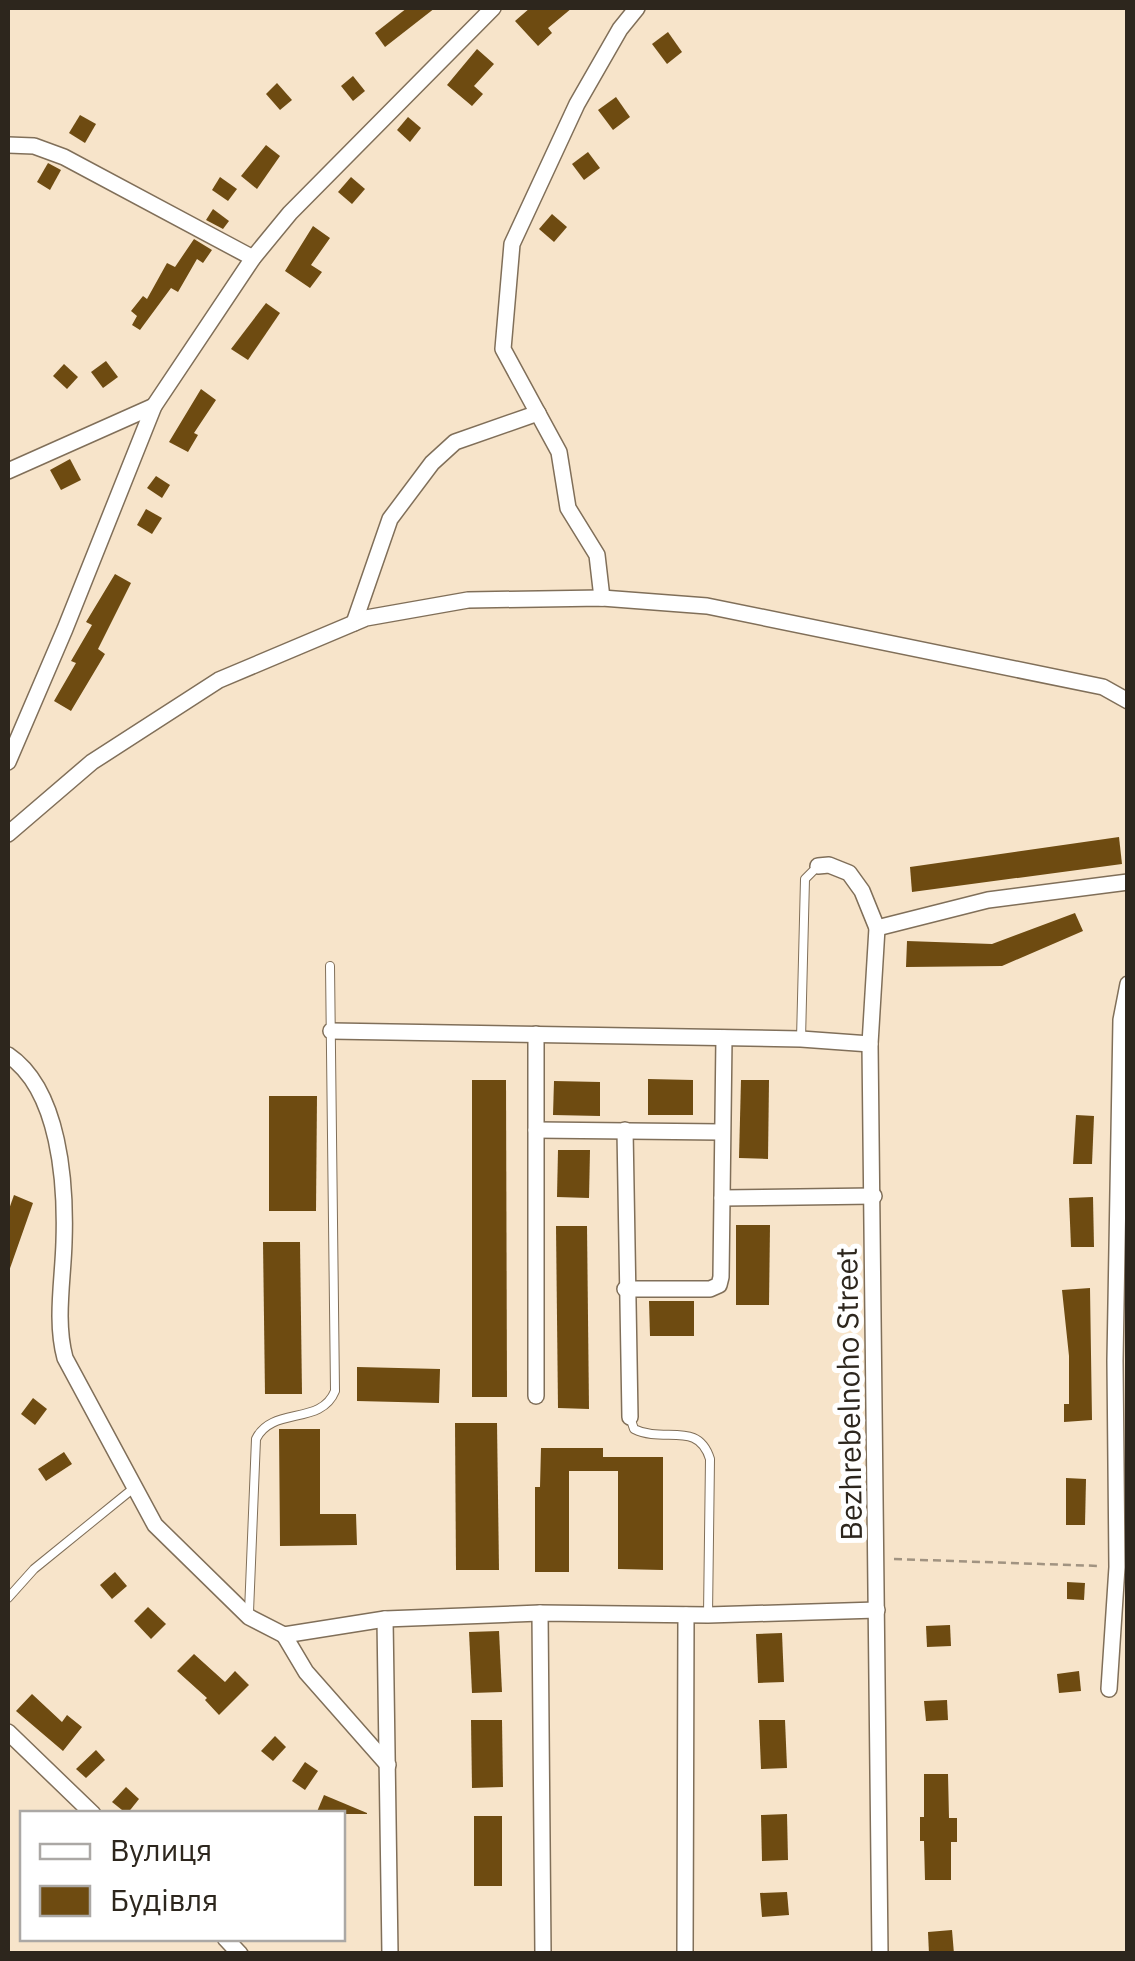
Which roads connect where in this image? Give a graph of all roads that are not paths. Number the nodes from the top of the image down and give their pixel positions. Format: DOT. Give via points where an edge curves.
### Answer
graph roads {
  1 [pos="494,8"];
  2 [pos="637,8"];
  3 [pos="8,144"];
  4 [pos="253,258"];
  5 [pos="154,406"];
  6 [pos="538,414"];
  7 [pos="8,471"];
  8 [pos="602,598"];
  9 [pos="354,622"];
  10 [pos="1128,701"];
  11 [pos="8,762"];
  12 [pos="8,834"];
  13 [pos="818,866"];
  14 [pos="1128,882"];
  15 [pos="877,928"];
  16 [pos="330,966"];
  17 [pos="1128,984"];
  18 [pos="331,1030"];
  19 [pos="536,1034"];
  20 [pos="724,1038"];
  21 [pos="801,1039"];
  22 [pos="870,1044"];
  23 [pos="8,1055"];
  24 [pos="536,1130"];
  25 [pos="624,1130"];
  26 [pos="722,1132"];
  27 [pos="874,1196"];
  28 [pos="722,1198"];
  29 [pos="625,1289"];
  30 [pos="536,1396"];
  31 [pos="630,1417"];
  32 [pos="135,1487"];
  33 [pos="8,1598"];
  34 [pos="877,1610"];
  35 [pos="540,1613"];
  36 [pos="686,1615"];
  37 [pos="708,1615"];
  38 [pos="249,1617"];
  39 [pos="386,1619"];
  40 [pos="284,1634"];
  41 [pos="1110,1689"];
  42 [pos="8,1732"];
  43 [pos="388,1765"];
  44 [pos="90,1811"];
  45 [pos="390,1954"];
  46 [pos="543,1954"];
  47 [pos="684,1954"];
  48 [pos="880,1954"];
  1 -- 4 [label="street"];
  2 -- 6 [label="street" via="577,104 512,244 503,349"];
  3 -- 4 [label="street" via="64,157"];
  4 -- 5 [label="street"];
  5 -- 7 [label="street"];
  5 -- 11 [label="street"];
  6 -- 8 [label="street" via="559,452 568,508 597,555"];
  6 -- 9 [label="street" via="455,442 432,463 390,520"];
  8 -- 9 [label="street" via="468,600"];
  8 -- 10 [label="street" via="706,606 1103,687"];
  9 -- 12 [label="street" via="218,680 92,762"];
  13 -- 15 [label="street, Bezhrebelnoho Street" via="849,874"];
  13 -- 21 [label="lane" via="805,879"];
  14 -- 15 [label="street" via="988,900"];
  15 -- 22 [label="street, Bezhrebelnoho Street"];
  16 -- 18 [label="lane"];
  17 -- 41 [label="street" via="1120,1020"];
  18 -- 19 [label="street"];
  18 -- 38 [label="lane" via="335,1392 319,1410 269,1423 256,1439"];
  19 -- 20 [label="street"];
  19 -- 24 [label="street"];
  20 -- 21 [label="street"];
  20 -- 26 [label="street"];
  21 -- 22 [label="street"];
  22 -- 27 [label="street, Bezhrebelnoho Street"];
  23 -- 32 [label="street" via="40,1091 60,1150 65,1358"];
  24 -- 25 [label="street"];
  24 -- 30 [label="street"];
  25 -- 26 [label="street"];
  25 -- 29 [label="street"];
  26 -- 28 [label="street"];
  27 -- 28 [label="street"];
  27 -- 34 [label="street, Bezhrebelnoho Street"];
  28 -- 29 [label="street" via="719,1286"];
  29 -- 31 [label="street"];
  31 -- 37 [label="lane" via="646,1435 695,1436 706,1444"];
  32 -- 33 [label="lane"];
  32 -- 38 [label="street" via="155,1525"];
  34 -- 37 [label="street"];
  34 -- 48 [label="street, Bezhrebelnoho Street"];
  35 -- 36 [label="street"];
  35 -- 39 [label="street"];
  35 -- 46 [label="street"];
  36 -- 37 [label="street"];
  36 -- 47 [label="street"];
  38 -- 40 [label="street"];
  39 -- 40 [label="street"];
  39 -- 43 [label="street"];
  40 -- 43 [label="street" via="306,1672"];
  42 -- 44 [label="street"];
  43 -- 45 [label="street"];
}
